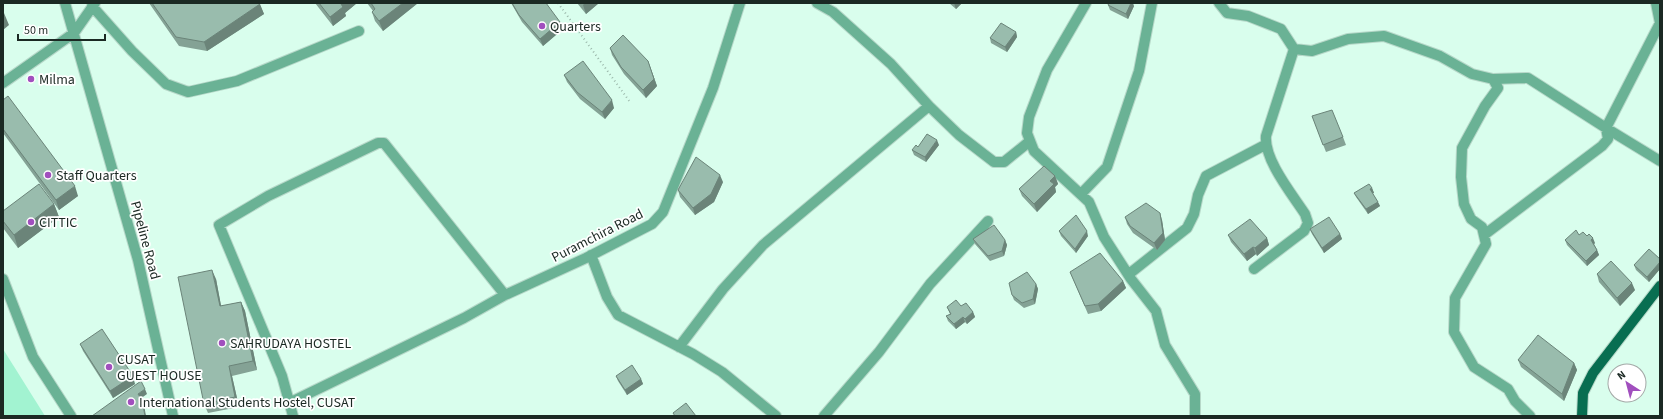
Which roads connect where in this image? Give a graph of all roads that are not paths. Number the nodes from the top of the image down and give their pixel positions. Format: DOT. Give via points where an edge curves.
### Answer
graph roads {
  1 [pos="65,3"];
  2 [pos="740,3"];
  3 [pos="817,3"];
  4 [pos="1086,3"];
  5 [pos="1152,3"];
  6 [pos="1219,3"];
  7 [pos="1656,3"];
  8 [pos="94,4"];
  9 [pos="358,31"];
  10 [pos="74,33"];
  11 [pos="1294,49"];
  12 [pos="1493,79"];
  13 [pos="3,83"];
  14 [pos="929,106"];
  15 [pos="1606,128"];
  16 [pos="1030,141"];
  17 [pos="1265,145"];
  18 [pos="1660,161"];
  19 [pos="1081,194"];
  20 [pos="988,221"];
  21 [pos="1484,235"];
  22 [pos="591,255"];
  23 [pos="1254,269"];
  24 [pos="1129,274"];
  25 [pos="3,279"];
  26 [pos="1660,286"];
  27 [pos="505,295"];
  28 [pos="679,347"];
  29 [pos="289,403"];
  30 [pos="72,416"];
  31 [pos="173,416"];
  32 [pos="293,416"];
  33 [pos="776,416"];
  34 [pos="824,416"];
  35 [pos="1195,416"];
  36 [pos="1530,416"];
  37 [pos="1582,416"];
  1 -- 10 [label="street, Pipeline Road"];
  2 -- 22 [label="street, Puramchira Road" via="713,88 662,212 652,224"];
  3 -- 14 [label="street" via="833,12 891,64"];
  4 -- 16 [label="street" via="1047,70 1029,117 1027,133"];
  5 -- 19 [label="street" via="1139,71 1107,167"];
  6 -- 11 [label="street" via="1227,13 1248,16 1281,29"];
  7 -- 15 [label="street" via="1660,23"];
  8 -- 9 [label="street" via="132,51 166,84 188,92 237,81"];
  8 -- 10 [label="street"];
  10 -- 13 [label="street"];
  10 -- 31 [label="street, Pipeline Road" via="138,260"];
  11 -- 12 [label="street" via="1312,51 1348,39 1384,36 1440,56 1472,74"];
  11 -- 17 [label="street"];
  12 -- 15 [label="street" via="1528,78"];
  12 -- 21 [label="street" via="1498,88 1462,148 1461,177 1464,204 1471,219 1482,227"];
  14 -- 16 [label="street" via="958,135 994,162 1004,162"];
  14 -- 28 [label="street" via="763,245 723,288"];
  15 -- 18 [label="street"];
  15 -- 21 [label="street" via="1608,138 1602,146"];
  16 -- 19 [label="street" via="1034,151"];
  17 -- 23 [label="street" via="1308,223 1304,231"];
  17 -- 24 [label="street" via="1206,176 1187,228"];
  19 -- 24 [label="street" via="1089,202 1104,237"];
  20 -- 34 [label="street" via="930,284 879,352"];
  21 -- 36 [label="street" via="1486,244 1455,298 1454,332 1474,367 1508,389 1515,401"];
  22 -- 27 [label="street, Puramchira Road"];
  22 -- 28 [label="street" via="607,297 618,315"];
  24 -- 35 [label="street" via="1156,311 1165,346 1195,394"];
  25 -- 30 [label="street" via="34,357"];
  26 -- 37 [label="main road" via="1590,377 1583,393"];
  27 -- 29 [label="street, Puramchira Road" via="464,318"];
  27 -- 29 [label="street" via="384,143 378,143 268,196 219,225 282,376"];
  28 -- 33 [label="street" via="722,372"];
  29 -- 32 [label="street"];
}
